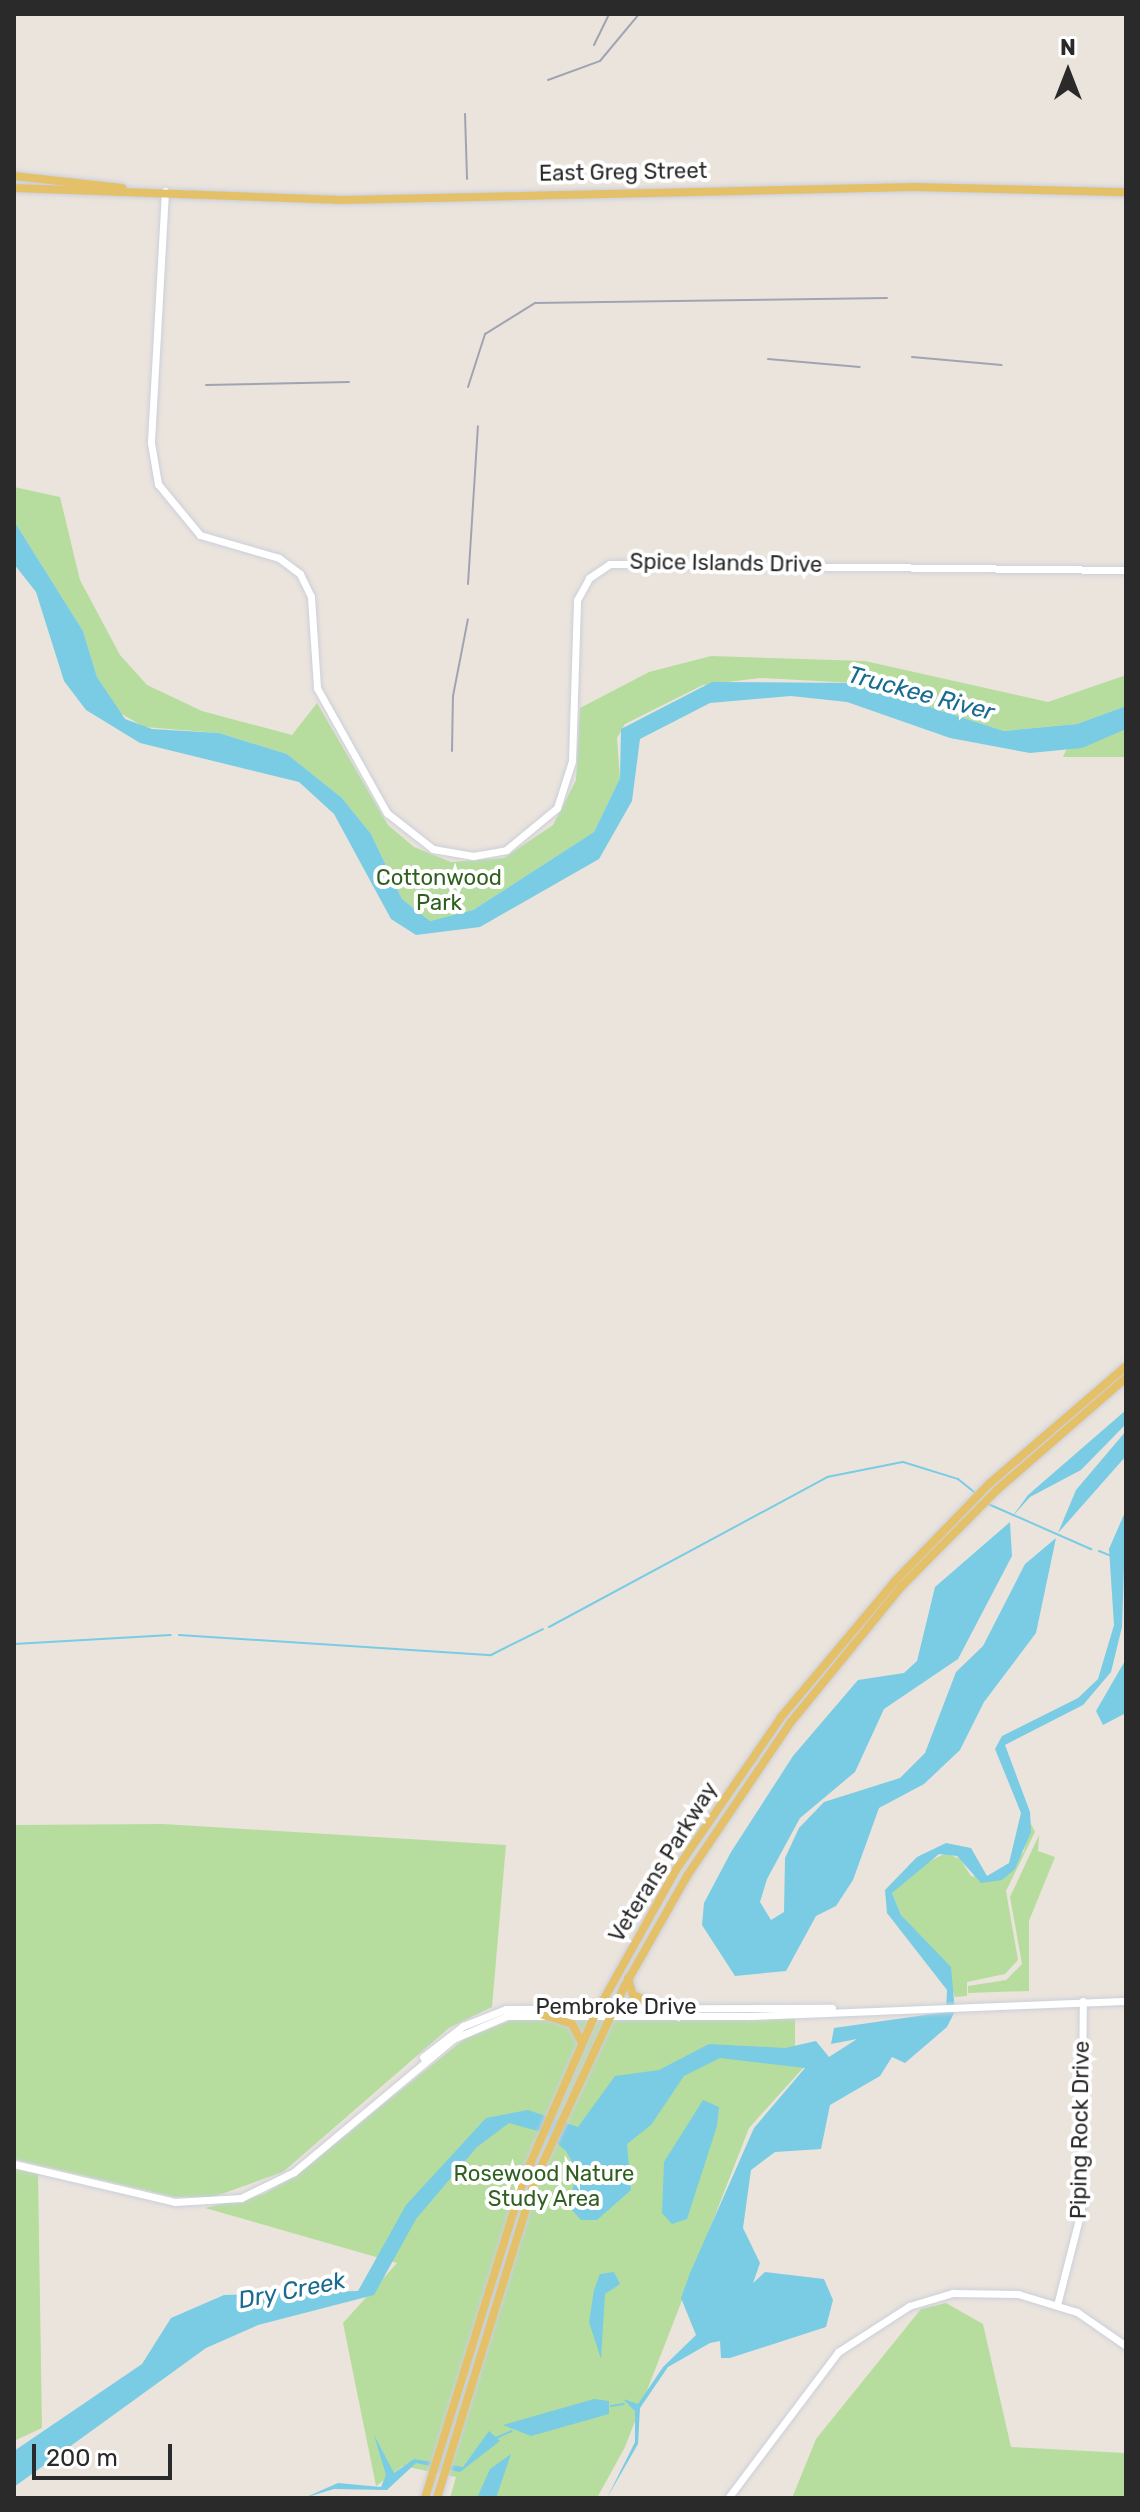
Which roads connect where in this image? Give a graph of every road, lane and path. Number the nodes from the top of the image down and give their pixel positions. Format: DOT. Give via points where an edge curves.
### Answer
graph roads {
  1 [pos="14,176"];
  2 [pos="94,182"];
  3 [pos="14,188"];
  4 [pos="122,188"];
  5 [pos="55,189"];
  6 [pos="165,191"];
  7 [pos="1126,192"];
  8 [pos="1126,570"];
  9 [pos="1126,1366"];
  10 [pos="1126,1378"];
  11 [pos="994,1486"];
  12 [pos="972,1507"];
  13 [pos="628,1978"];
  14 [pos="1083,2001"];
  15 [pos="1126,2001"];
  16 [pos="663,2008"];
  17 [pos="838,2010"];
  18 [pos="596,2011"];
  19 [pos="612,2012"];
  20 [pos="543,2015"];
  21 [pos="582,2043"];
  22 [pos="414,2068"];
  23 [pos="14,2164"];
  24 [pos="1057,2305"];
  25 [pos="1126,2346"];
  26 [pos="425,2498"];
  27 [pos="437,2498"];
  28 [pos="728,2498"];
  1 -- 2 [label="main road, East Greg Street"];
  2 -- 4 [label="main road, East Greg Street"];
  2 -- 5 [label="main road"];
  3 -- 5 [label="main road, East Greg Street"];
  4 -- 5 [label="main road, East Greg Street"];
  4 -- 6 [label="main road, East Greg Street"];
  6 -- 7 [label="main road, East Greg Street" via="342,200 909,187"];
  6 -- 8 [label="street, Spice Islands Drive" via="151,443 158,484 200,535 279,558 300,574 311,597 317,688 387,813 433,849 473,856 506,850 557,808 572,761 577,600 589,578 610,564"];
  9 -- 11 [label="main road, Veterans Parkway"];
  10 -- 11 [label="main road, Veterans Parkway"];
  11 -- 12 [label="main road, Veterans Parkway"];
  12 -- 13 [label="main road, Veterans Parkway" via="791,1722"];
  12 -- 18 [label="main road, Veterans Parkway" via="832,1653 756,1751 676,1870"];
  13 -- 16 [label="main road" via="633,1995"];
  13 -- 19 [label="main road, Veterans Parkway"];
  14 -- 15 [label="street, Pembroke Drive"];
  14 -- 17 [label="street, Pembroke Drive"];
  14 -- 24 [label="street, Piping Rock Drive" via="1081,2211"];
  16 -- 17 [label="street, Pembroke Drive"];
  16 -- 19 [label="street, Pembroke Drive"];
  17 -- 19 [label="street, Pembroke Drive"];
  18 -- 19 [label="street, Pembroke Drive"];
  18 -- 20 [label="street, Pembroke Drive"];
  18 -- 21 [label="main road, Veterans Parkway"];
  18 -- 22 [label="street, Pembroke Drive" via="493,2012 447,2035"];
  19 -- 27 [label="main road, Veterans Parkway" via="551,2143 498,2282"];
  20 -- 21 [label="main road" via="572,2024"];
  20 -- 22 [label="street, Pembroke Drive" via="487,2021"];
  21 -- 26 [label="main road, Veterans Parkway" via="539,2140 488,2279"];
  22 -- 23 [label="street, Pembroke Drive" via="294,2172 230,2200 175,2202"];
  24 -- 25 [label="street"];
  24 -- 28 [label="street" via="969,2292 886,2316 828,2363"];
}
